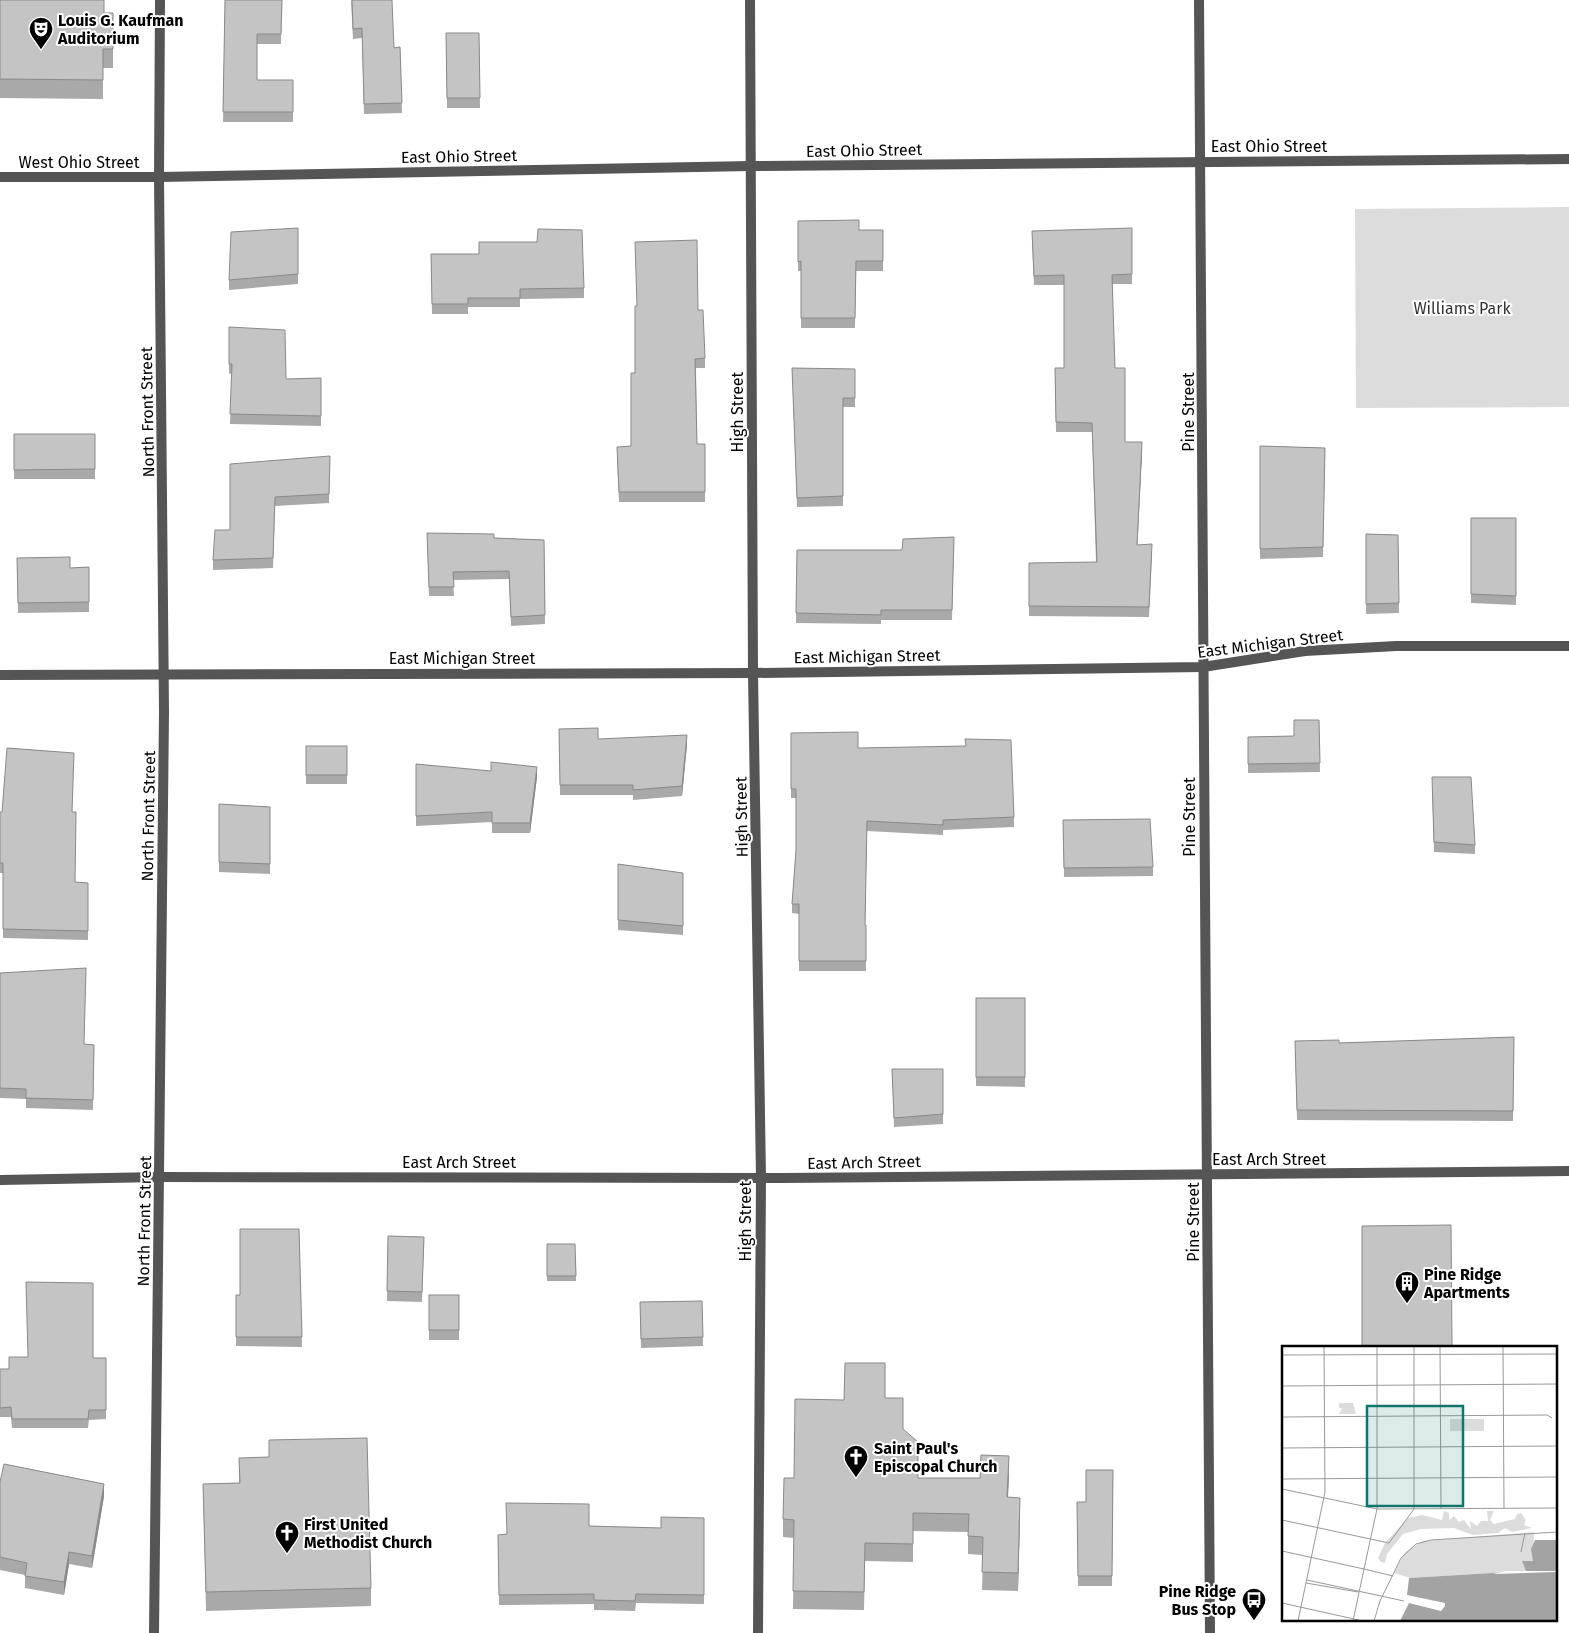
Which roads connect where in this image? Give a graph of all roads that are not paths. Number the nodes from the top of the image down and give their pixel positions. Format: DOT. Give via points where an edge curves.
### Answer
graph roads {
  1 [pos="160,0"];
  2 [pos="750,0"];
  3 [pos="1199,0"];
  4 [pos="1569,159"];
  5 [pos="1201,161"];
  6 [pos="751,166"];
  7 [pos="0,177"];
  8 [pos="159,177"];
  9 [pos="1569,646"];
  10 [pos="1203,667"];
  11 [pos="164,673"];
  12 [pos="753,673"];
  13 [pos="0,675"];
  14 [pos="1569,1171"];
  15 [pos="1207,1174"];
  16 [pos="160,1177"];
  17 [pos="761,1178"];
  18 [pos="0,1180"];
  19 [pos="154,1633"];
  20 [pos="758,1633"];
  21 [pos="1210,1633"];
  1 -- 8 [label="street, North Front Street"];
  2 -- 6 [label="street, High Street"];
  3 -- 5 [label="street, Pine Street"];
  4 -- 5 [label="street, East Ohio Street"];
  5 -- 6 [label="street, East Ohio Street"];
  5 -- 10 [label="street, Pine Street"];
  6 -- 8 [label="street, East Ohio Street"];
  6 -- 12 [label="street, High Street"];
  7 -- 8 [label="street, West Ohio Street"];
  8 -- 11 [label="street, North Front Street"];
  9 -- 10 [label="street, East Michigan Street" via="1396,646 1305,651"];
  10 -- 12 [label="street, East Michigan Street"];
  10 -- 15 [label="street, Pine Street"];
  11 -- 12 [label="street, East Michigan Street"];
  11 -- 13 [label="street, East Michigan Street"];
  11 -- 16 [label="street, North Front Street"];
  12 -- 17 [label="street, High Street"];
  14 -- 15 [label="street, East Arch Street"];
  15 -- 17 [label="street, East Arch Street"];
  15 -- 21 [label="street, Pine Street"];
  16 -- 17 [label="street, East Arch Street"];
  16 -- 18 [label="street, East Arch Street"];
  16 -- 19 [label="street, North Front Street"];
  17 -- 20 [label="street, High Street"];
}
